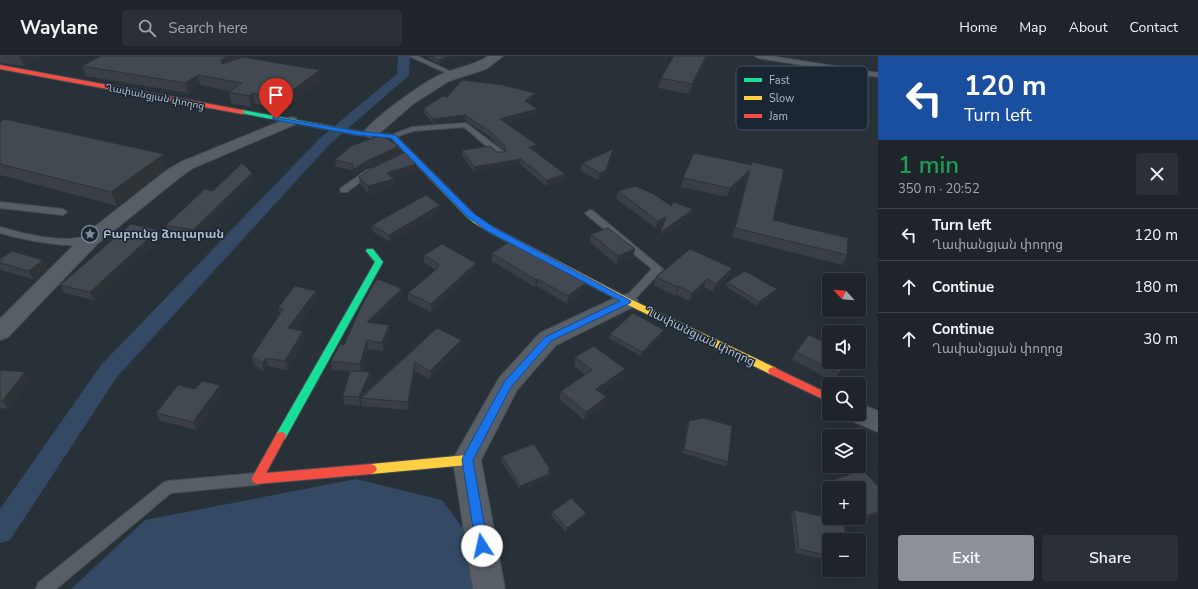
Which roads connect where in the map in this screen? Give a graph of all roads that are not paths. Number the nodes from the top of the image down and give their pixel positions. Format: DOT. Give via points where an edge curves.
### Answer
graph roads {
  1 [pos="412,56"];
  2 [pos="497,56"];
  3 [pos="758,56"];
  4 [pos="793,56"];
  5 [pos="821,66"];
  6 [pos="862,66"];
  7 [pos="0,67"];
  8 [pos="868,73"];
  9 [pos="453,74"];
  10 [pos="878,75"];
  11 [pos="291,121"];
  12 [pos="371,133"];
  13 [pos="393,136"];
  14 [pos="501,154"];
  15 [pos="379,166"];
  16 [pos="344,190"];
  17 [pos="0,205"];
  18 [pos="63,212"];
  19 [pos="590,213"];
  20 [pos="0,230"];
  21 [pos="90,240"];
  22 [pos="370,251"];
  23 [pos="627,301"];
  24 [pos="0,331"];
  25 [pos="822,395"];
  26 [pos="866,416"];
  27 [pos="878,422"];
  28 [pos="467,460"];
  29 [pos="257,479"];
  30 [pos="44,589"];
  31 [pos="489,589"];
  1 -- 9 [label="lane"];
  2 -- 9 [label="street" via="482,66"];
  3 -- 5 [label="lane"];
  4 -- 6 [label="lane"];
  7 -- 11 [label="street, Ղափանցյան փողոց"];
  8 -- 10 [label="lane"];
  9 -- 12 [label="street" via="408,101"];
  11 -- 12 [label="street, Ղափանցյան փողոց" via="357,133"];
  11 -- 21 [label="street" via="187,165"];
  12 -- 13 [label="street"];
  13 -- 14 [label="lane" via="412,129 466,125"];
  13 -- 23 [label="street, Ղափանցյան փողոց" via="406,154 470,215 490,229"];
  15 -- 16 [label="lane"];
  17 -- 18 [label="lane"];
  19 -- 23 [label="lane" via="658,268"];
  20 -- 21 [label="lane" via="26,238 69,243"];
  21 -- 24 [label="street"];
  22 -- 29 [label="street" via="379,262"];
  23 -- 25 [label="street, Ղափանցյան փողոց"];
  23 -- 28 [label="street" via="548,339 508,384"];
  26 -- 27 [label="street"];
  28 -- 29 [label="street"];
  28 -- 31 [label="street"];
  29 -- 30 [label="lane" via="168,487"];
}
